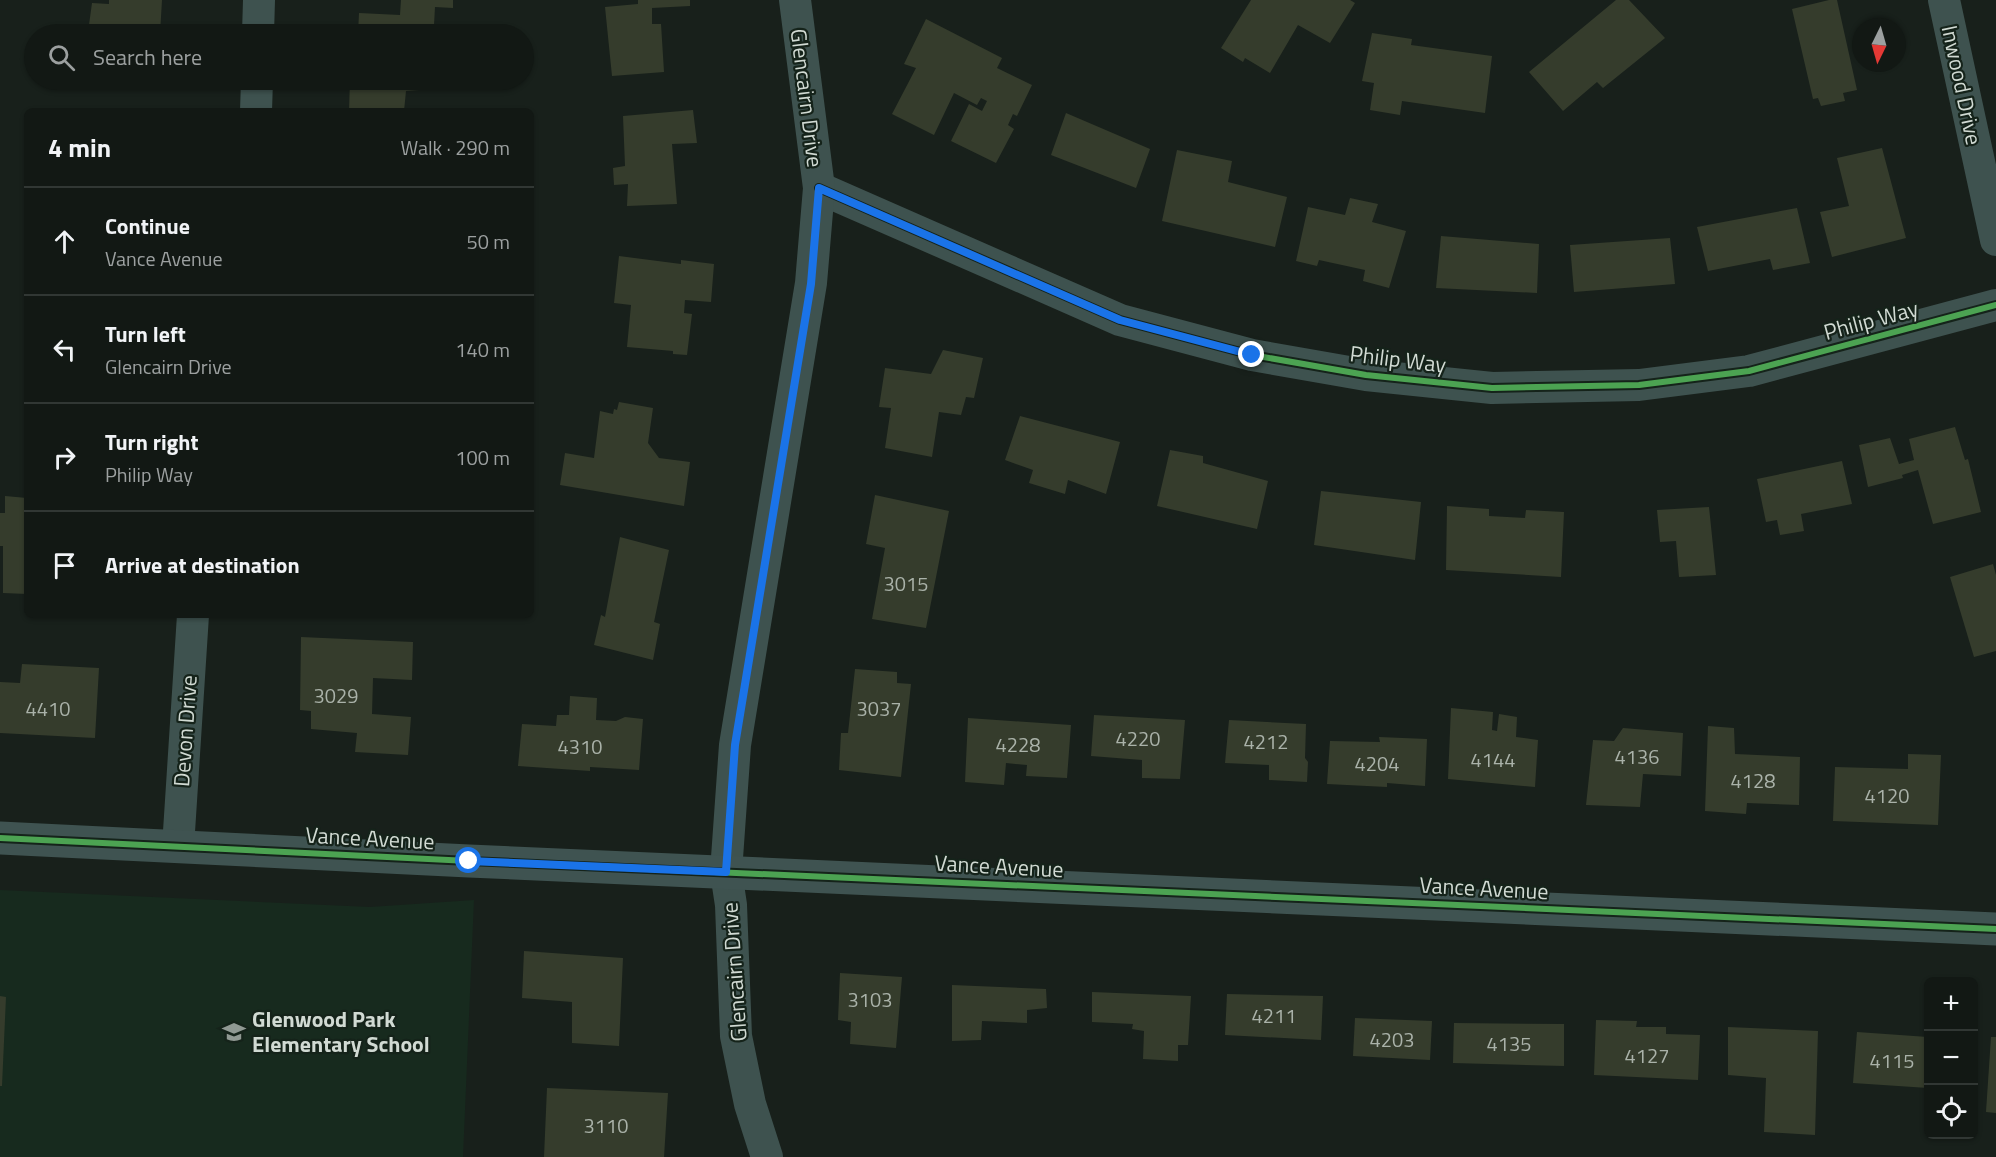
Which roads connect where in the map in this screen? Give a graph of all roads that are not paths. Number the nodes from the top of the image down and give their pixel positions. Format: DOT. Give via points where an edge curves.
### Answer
graph roads {
  1 [pos="259,0"];
  2 [pos="795,0"];
  3 [pos="1944,0"];
  4 [pos="258,24"];
  5 [pos="257,90"];
  6 [pos="256,108"];
  7 [pos="819,188"];
  8 [pos="1996,240"];
  9 [pos="1996,305"];
  10 [pos="193,618"];
  11 [pos="0,838"];
  12 [pos="178,847"];
  13 [pos="726,872"];
  14 [pos="1996,929"];
  15 [pos="767,1157"];
  1 -- 4 [label="street"];
  2 -- 7 [label="street, Glencairn Drive"];
  3 -- 8 [label="street, Inwood Drive"];
  5 -- 6 [label="street"];
  7 -- 9 [label="street, Philip Way" via="1120,320 1252,355 1366,375 1492,388 1640,385 1749,371"];
  7 -- 13 [label="street, Glencairn Drive" via="811,284 735,745"];
  10 -- 12 [label="street, Devon Drive"];
  11 -- 12 [label="street, Vance Avenue"];
  12 -- 13 [label="street, Vance Avenue"];
  13 -- 14 [label="street, Vance Avenue"];
  13 -- 15 [label="street, Glencairn Drive" via="736,1036 750,1104"];
}
